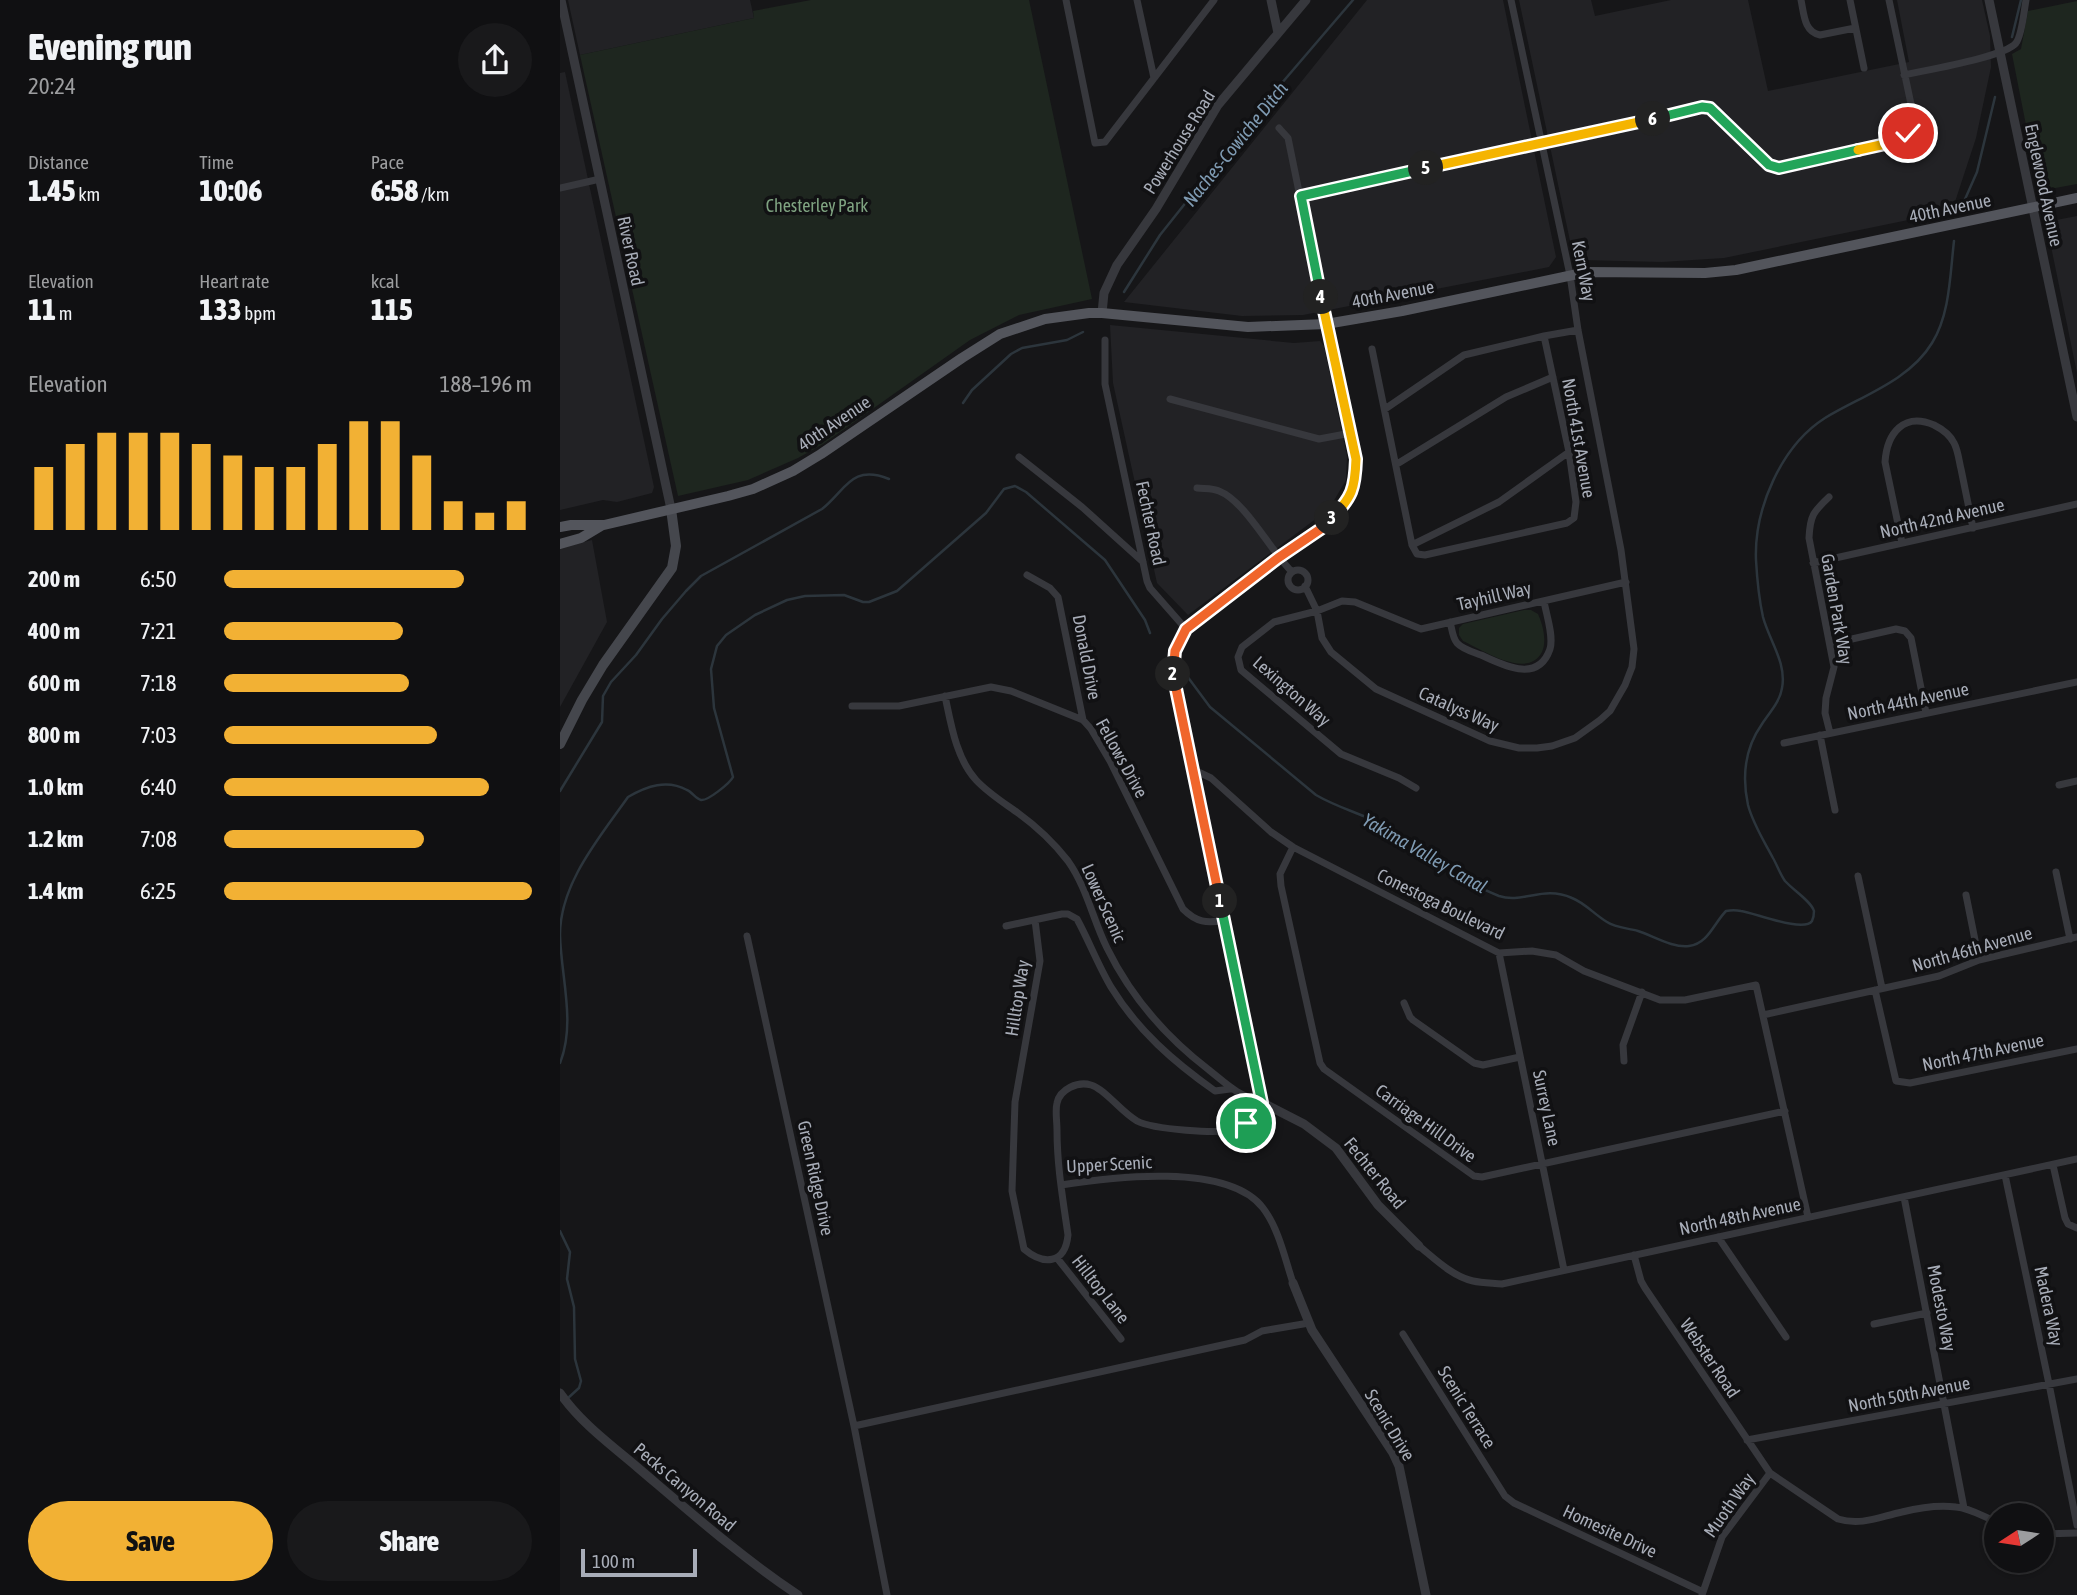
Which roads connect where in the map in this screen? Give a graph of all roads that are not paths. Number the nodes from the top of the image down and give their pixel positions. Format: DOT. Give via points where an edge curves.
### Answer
graph roads {
  1 [pos="561,0"];
  2 [pos="1066,0"];
  3 [pos="1137,0"];
  4 [pos="1214,0"];
  5 [pos="1271,0"];
  6 [pos="1306,0"];
  7 [pos="1511,0"];
  8 [pos="1801,0"];
  9 [pos="1850,0"];
  10 [pos="1889,0"];
  11 [pos="1989,0"];
  12 [pos="2026,0"];
  13 [pos="1855,28"];
  14 [pos="1278,33"];
  15 [pos="2000,53"];
  16 [pos="1864,68"];
  17 [pos="1905,75"];
  18 [pos="1154,78"];
  19 [pos="1279,128"];
  20 [pos="1542,143"];
  21 [pos="600,179"];
  22 [pos="560,188"];
  23 [pos="1301,196"];
  24 [pos="2077,198"];
  25 [pos="2032,207"];
  26 [pos="1570,275"];
  27 [pos="1102,313"];
  28 [pos="1326,324"];
  29 [pos="1578,330"];
  30 [pos="1544,336"];
  31 [pos="1104,340"];
  32 [pos="1372,349"];
  33 [pos="1553,377"];
  34 [pos="1170,400"];
  35 [pos="1385,410"];
  36 [pos="2077,417"];
  37 [pos="1350,433"];
  38 [pos="1569,452"];
  39 [pos="1019,457"];
  40 [pos="1397,464"];
  41 [pos="1197,488"];
  42 [pos="1829,497"];
  43 [pos="2077,504"];
  44 [pos="671,509"];
  45 [pos="604,525"];
  46 [pos="560,527"];
  47 [pos="1973,528"];
  48 [pos="1902,543"];
  49 [pos="560,544"];
  50 [pos="1412,545"];
  51 [pos="1621,550"];
  52 [pos="1278,558"];
  53 [pos="1143,563"];
  54 [pos="1814,563"];
  55 [pos="1292,572"];
  56 [pos="1027,575"];
  57 [pos="1626,582"];
  58 [pos="1306,586"];
  59 [pos="1544,601"];
  60 [pos="1317,611"];
  61 [pos="1450,622"];
  62 [pos="1186,629"];
  63 [pos="1830,644"];
  64 [pos="2077,682"];
  65 [pos="945,696"];
  66 [pos="852,706"];
  67 [pos="1926,713"];
  68 [pos="1083,720"];
  69 [pos="1830,733"];
  70 [pos="1820,735"];
  71 [pos="1784,743"];
  72 [pos="560,744"];
  73 [pos="1192,769"];
  74 [pos="2077,781"];
  75 [pos="2059,785"];
  76 [pos="1416,788"];
  77 [pos="1835,810"];
  78 [pos="1293,847"];
  79 [pos="2056,872"];
  80 [pos="1858,876"];
  81 [pos="1966,895"];
  82 [pos="1035,920"];
  83 [pos="1224,920"];
  84 [pos="1006,926"];
  85 [pos="747,936"];
  86 [pos="2074,938"];
  87 [pos="1499,953"];
  88 [pos="1979,960"];
  89 [pos="1878,989"];
  90 [pos="1642,992"];
  91 [pos="1404,1003"];
  92 [pos="1763,1015"];
  93 [pos="2077,1049"];
  94 [pos="1520,1057"];
  95 [pos="1624,1061"];
  96 [pos="1230,1089"];
  97 [pos="1262,1103"];
  98 [pos="1785,1111"];
  99 [pos="2077,1159"];
  100 [pos="2053,1164"];
  101 [pos="1543,1165"];
  102 [pos="2005,1175"];
  103 [pos="1060,1185"];
  104 [pos="1905,1197"];
  105 [pos="1808,1217"];
  106 [pos="2077,1228"];
  107 [pos="1718,1237"];
  108 [pos="1419,1246"];
  109 [pos="1634,1255"];
  110 [pos="1057,1258"];
  111 [pos="1564,1270"];
  112 [pos="1293,1283"];
  113 [pos="1927,1313"];
  114 [pos="1308,1323"];
  115 [pos="1874,1324"];
  116 [pos="1403,1334"];
  117 [pos="1786,1337"];
  118 [pos="1121,1339"];
  119 [pos="2077,1378"];
  120 [pos="2049,1384"];
  121 [pos="560,1393"];
  122 [pos="1945,1403"];
  123 [pos="854,1426"];
  124 [pos="1747,1440"];
  125 [pos="1770,1473"];
  126 [pos="2073,1482"];
  127 [pos="1505,1496"];
  128 [pos="1964,1508"];
  129 [pos="1984,1516"];
  130 [pos="2077,1525"];
  131 [pos="2077,1533"];
  132 [pos="2054,1534"];
  133 [pos="1702,1593"];
  134 [pos="798,1595"];
  135 [pos="887,1595"];
  136 [pos="1426,1595"];
  1 -- 21 [label="street, River Road"];
  2 -- 18 [label="street" via="1095,143 1105,142"];
  3 -- 18 [label="street"];
  4 -- 18 [label="street"];
  5 -- 14 [label="street"];
  6 -- 14 [label="street, Powerhouse Road"];
  7 -- 20 [label="street, Kern Way"];
  8 -- 13 [label="street" via="1808,29 1814,34"];
  9 -- 13 [label="street"];
  10 -- 17 [label="street"];
  11 -- 15 [label="street, Englewood Avenue"];
  12 -- 15 [label="street" via="2018,39"];
  13 -- 16 [label="street"];
  14 -- 27 [label="street, Powerhouse Road" via="1218,105 1117,265 1104,293"];
  15 -- 17 [label="street"];
  15 -- 25 [label="street, Englewood Avenue"];
  17 -- 20 [label="street" via="1915,123 1899,141 1779,168 1769,165 1710,108 1702,107"];
  19 -- 23 [label="street" via="1288,138"];
  20 -- 23 [label="street"];
  20 -- 26 [label="street, Kern Way"];
  21 -- 22 [label="street"];
  21 -- 44 [label="street, River Road"];
  23 -- 28 [label="street"];
  24 -- 25 [label="main road, 40th Avenue"];
  25 -- 26 [label="main road, 40th Avenue" via="1736,270"];
  25 -- 36 [label="street, Englewood Avenue"];
  26 -- 28 [label="main road, 40th Avenue"];
  26 -- 29 [label="street, Kern Way"];
  27 -- 28 [label="main road, 40th Avenue" via="1248,327"];
  27 -- 44 [label="main road, 40th Avenue" via="1045,319 1000,334 793,471 752,489"];
  28 -- 37 [label="street"];
  29 -- 30 [label="street"];
  29 -- 51 [label="street, Kern Way"];
  30 -- 33 [label="street, North 41st Avenue"];
  30 -- 35 [label="street" via="1464,355"];
  31 -- 53 [label="street, Fechter Road" via="1105,384"];
  32 -- 35 [label="street"];
  33 -- 38 [label="street, North 41st Avenue"];
  33 -- 40 [label="street" via="1506,397"];
  34 -- 37 [label="street" via="1318,439"];
  35 -- 40 [label="street"];
  37 -- 52 [label="street" via="1356,459 1351,495 1328,524"];
  38 -- 50 [label="street" via="1499,502"];
  38 -- 50 [label="street, North 41st Avenue" via="1576,502 1574,518 1567,523 1426,555 1417,554"];
  39 -- 53 [label="street"];
  40 -- 50 [label="street"];
  41 -- 52 [label="street, Catalyss Way" via="1215,490 1235,501"];
  42 -- 54 [label="street, Garden Park Way" via="1809,522"];
  43 -- 47 [label="street, North 42nd Avenue"];
  44 -- 45 [label="main road, 40th Avenue"];
  44 -- 72 [label="main road" via="676,547 672,568 603,665"];
  45 -- 46 [label="main road"];
  45 -- 49 [label="main road"];
  47 -- 48 [label="street, North 42nd Avenue"];
  47 -- 48 [label="street" via="1955,444 1940,428 1914,422 1895,431 1885,452"];
  48 -- 54 [label="street, North 42nd Avenue"];
  51 -- 57 [label="street, Catalyss Way"];
  52 -- 55 [label="street, Catalyss Way"];
  52 -- 62 [label="street"];
  53 -- 62 [label="street, Fechter Road" via="1150,588"];
  54 -- 63 [label="street, Garden Park Way"];
  55 -- 58 [label="street, Catalyss Way" via="1306,575"];
  55 -- 58 [label="street, Catalyss Way" via="1290,587 1300,590"];
  56 -- 68 [label="street, Donald Drive" via="1058,597"];
  57 -- 59 [label="street, Tayhill Way"];
  57 -- 60 [label="street, Catalyss Way" via="1634,649 1618,700 1574,738 1537,748 1490,741 1376,689 1331,652 1322,638"];
  58 -- 60 [label="street, Catalyss Way"];
  59 -- 61 [label="street, Tayhill Way"];
  59 -- 61 [label="street, Tayhill Way" via="1551,645 1545,658 1531,668 1511,668 1463,647"];
  60 -- 61 [label="street, Tayhill Way" via="1348,601 1421,629"];
  60 -- 76 [label="street, Lexington Way" via="1275,622 1239,652 1241,670 1341,754"];
  62 -- 73 [label="street" via="1172,671"];
  63 -- 67 [label="street" via="1896,629 1905,631 1911,638"];
  63 -- 69 [label="street, Garden Park Way" via="1834,667 1825,713"];
  64 -- 67 [label="street, North 44th Avenue"];
  65 -- 66 [label="street, Fellows Drive" via="899,706"];
  65 -- 68 [label="street, Fellows Drive" via="1001,688"];
  65 -- 96 [label="street, Lower Scenic" via="956,741 975,779 1056,846 1077,876 1107,948 1137,999 1186,1053"];
  67 -- 69 [label="street, North 44th Avenue"];
  68 -- 83 [label="street, Fellows Drive" via="1110,761 1183,909 1200,922"];
  69 -- 70 [label="street, North 44th Avenue"];
  70 -- 71 [label="street, North 44th Avenue"];
  70 -- 77 [label="street"];
  73 -- 78 [label="street, Conestoga Boulevard" via="1210,778"];
  73 -- 83 [label="street"];
  74 -- 75 [label="street"];
  78 -- 87 [label="street, Conestoga Boulevard"];
  78 -- 101 [label="street, Carriage Hill Drive" via="1280,874 1280,886 1317,1057 1324,1069 1474,1176"];
  79 -- 86 [label="street"];
  80 -- 89 [label="street"];
  81 -- 88 [label="street"];
  82 -- 84 [label="street"];
  82 -- 96 [label="street" via="1062,914 1077,919 1131,1018 1215,1091"];
  82 -- 110 [label="street, Hilltop Way" via="1040,961 1015,1102 1012,1191 1024,1248 1039,1259"];
  83 -- 97 [label="street"];
  85 -- 123 [label="street, Green Ridge Drive"];
  86 -- 88 [label="street, North 46th Avenue"];
  87 -- 90 [label="street, Conestoga Boulevard" via="1545,952"];
  87 -- 94 [label="street, Surrey Lane"];
  88 -- 89 [label="street, North 46th Avenue" via="1939,976"];
  89 -- 92 [label="street"];
  89 -- 93 [label="street, North 47th Avenue" via="1896,1081 1910,1083"];
  90 -- 92 [label="street, Conestoga Boulevard" via="1674,1001 1756,985"];
  90 -- 95 [label="street" via="1623,1045"];
  91 -- 94 [label="street" via="1413,1020 1474,1063"];
  92 -- 98 [label="street, Conestoga Boulevard"];
  94 -- 101 [label="street, Surrey Lane"];
  96 -- 97 [label="street, Lower Scenic"];
  97 -- 103 [label="street, Upper Scenic" via="1246,1123 1226,1132 1156,1127 1125,1114 1100,1089 1090,1084 1074,1086 1057,1102"];
  97 -- 108 [label="street, Fechter Road" via="1304,1124 1336,1148 1378,1205"];
  98 -- 101 [label="street, Carriage Hill Drive"];
  98 -- 105 [label="street, Conestoga Boulevard"];
  99 -- 100 [label="street, North 48th Avenue"];
  100 -- 102 [label="street, North 48th Avenue"];
  100 -- 106 [label="street" via="2065,1218"];
  101 -- 111 [label="street, Surrey Lane"];
  102 -- 104 [label="street, North 48th Avenue"];
  102 -- 120 [label="street, Madera Way"];
  103 -- 110 [label="street" via="1068,1235"];
  103 -- 112 [label="street, Upper Scenic" via="1150,1177 1227,1184 1246,1192 1263,1208"];
  104 -- 105 [label="street, North 48th Avenue"];
  104 -- 113 [label="street, Modesto Way"];
  105 -- 107 [label="street, North 48th Avenue"];
  107 -- 109 [label="street, North 48th Avenue"];
  107 -- 117 [label="street"];
  108 -- 111 [label="street, North 48th Avenue" via="1447,1268 1474,1281 1502,1284"];
  109 -- 111 [label="street, North 48th Avenue"];
  109 -- 124 [label="street, Webster Road" via="1645,1288"];
  110 -- 118 [label="street, Hilltop Lane"];
  112 -- 114 [label="street, Scenic Drive"];
  113 -- 115 [label="street"];
  113 -- 122 [label="street, Modesto Way"];
  114 -- 123 [label="street"];
  114 -- 136 [label="street, Scenic Drive" via="1399,1466"];
  116 -- 127 [label="street, Scenic Terrace"];
  119 -- 120 [label="street, North 50th Avenue"];
  120 -- 122 [label="street, North 50th Avenue"];
  120 -- 126 [label="street, Madera Way"];
  121 -- 134 [label="street, Pecks Canyon Road" via="589,1427 686,1511"];
  122 -- 124 [label="street, North 50th Avenue"];
  122 -- 128 [label="street, Modesto Way"];
  123 -- 135 [label="street, Green Ridge Drive"];
  124 -- 125 [label="street, Webster Road"];
  125 -- 128 [label="street" via="1848,1522 1910,1510"];
  125 -- 133 [label="street, Muoth Way" via="1722,1537"];
  126 -- 130 [label="street, Madera Way"];
  127 -- 133 [label="street, Homesite Drive"];
  128 -- 129 [label="street"];
  131 -- 132 [label="street"];
}
